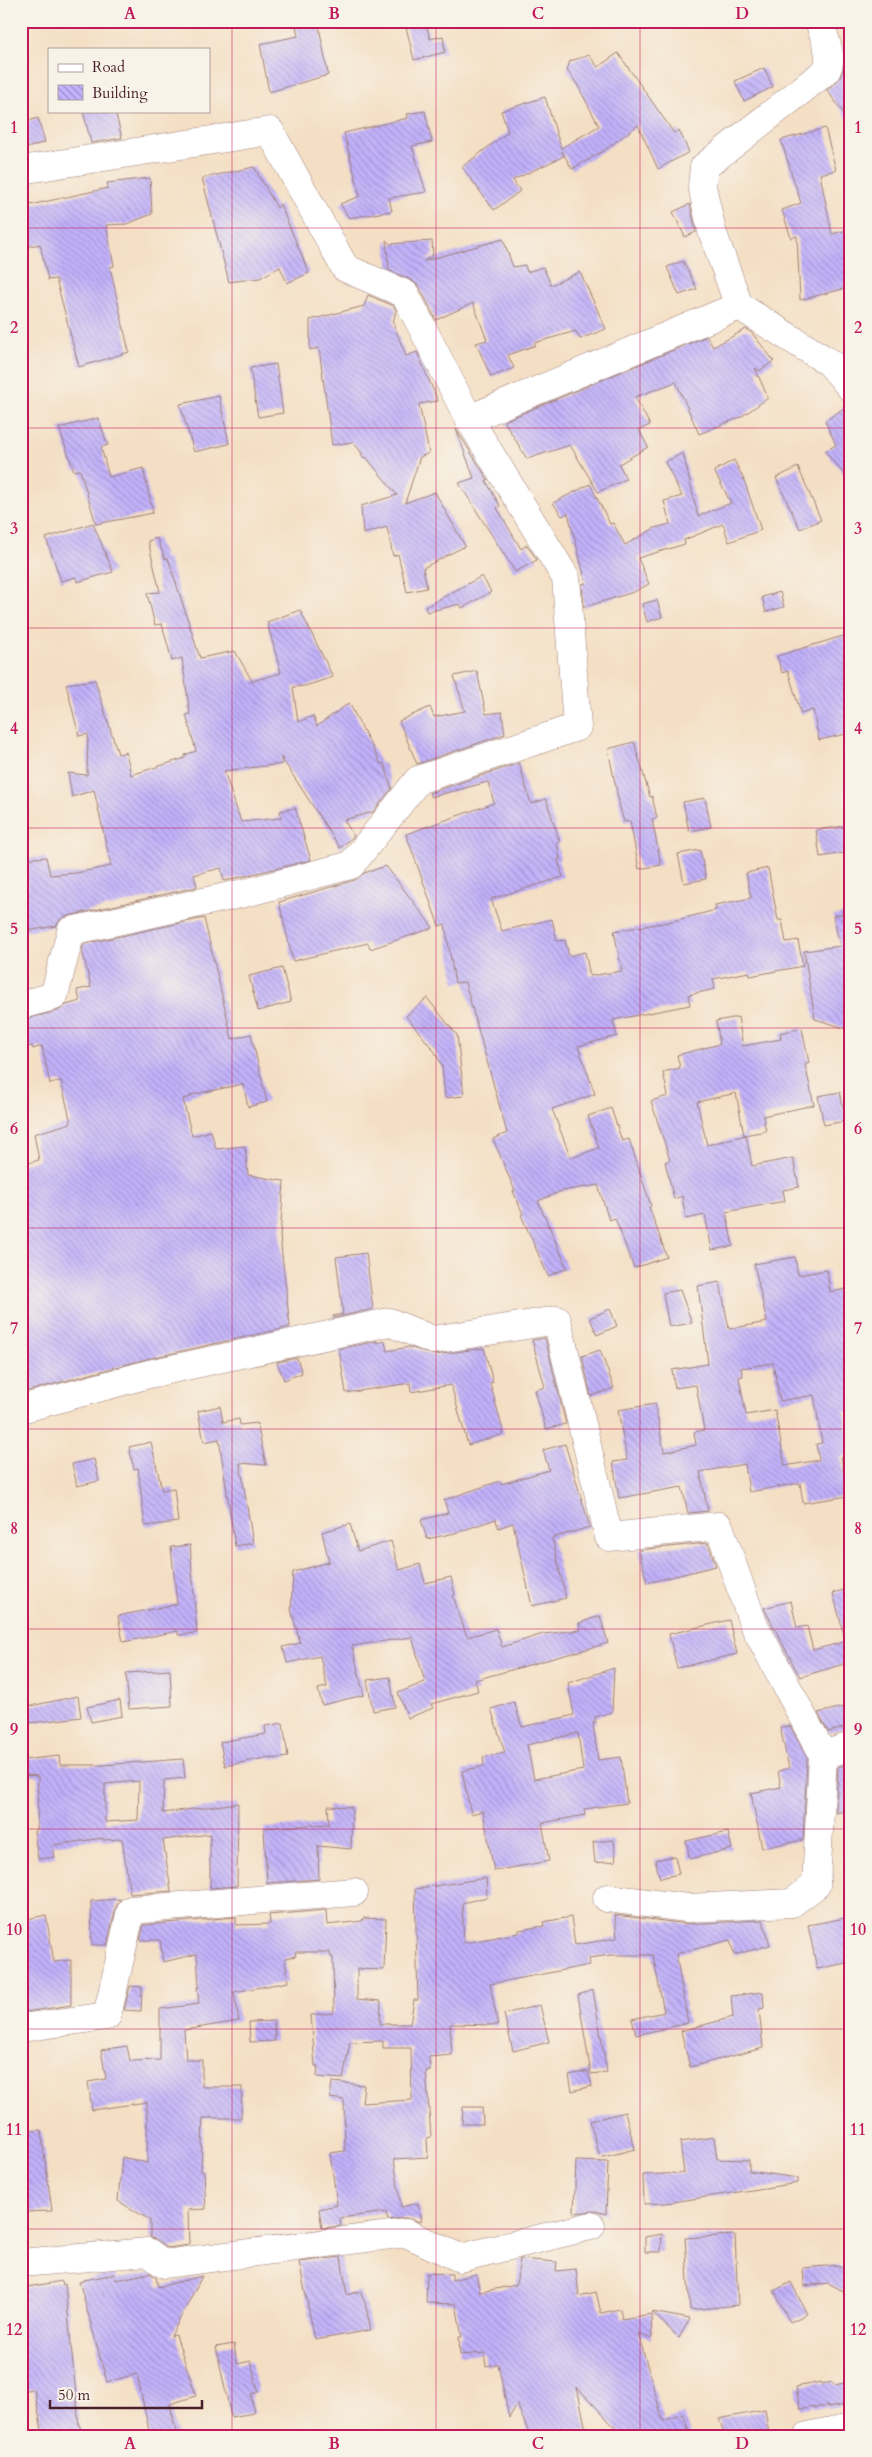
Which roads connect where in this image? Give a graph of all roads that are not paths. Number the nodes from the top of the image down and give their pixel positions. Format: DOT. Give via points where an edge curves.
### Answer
graph roads {
  1 [pos="820,21"];
  2 [pos="21,170"];
  3 [pos="739,306"];
  4 [pos="851,388"];
  5 [pos="469,420"];
  6 [pos="21,1005"];
  7 [pos="21,1409"];
  8 [pos="851,1746"];
  9 [pos="823,1755"];
  10 [pos="354,1892"];
  11 [pos="607,1898"];
  12 [pos="21,2028"];
  13 [pos="591,2226"];
  14 [pos="21,2263"];
  15 [pos="851,2427"];
  16 [pos="808,2436"];
  1 -- 3 [label="street" via="830,59 826,71 704,167 702,186 712,230"];
  2 -- 5 [label="street" via="270,131 345,268 405,294"];
  3 -- 4 [label="street" via="830,363"];
  3 -- 5 [label="street"];
  5 -- 6 [label="street" via="566,578 577,727 418,780 351,865 249,892 71,931 54,996"];
  7 -- 9 [label="street" via="149,1374 389,1322 433,1340 557,1320 610,1537 719,1526 753,1624"];
  8 -- 9 [label="street"];
  9 -- 11 [label="street" via="816,1885 792,1903 687,1908"];
  10 -- 12 [label="street" via="132,1910 107,2016"];
  13 -- 14 [label="street" via="460,2258 406,2233 164,2264 148,2252"];
  15 -- 16 [label="street"];
}
